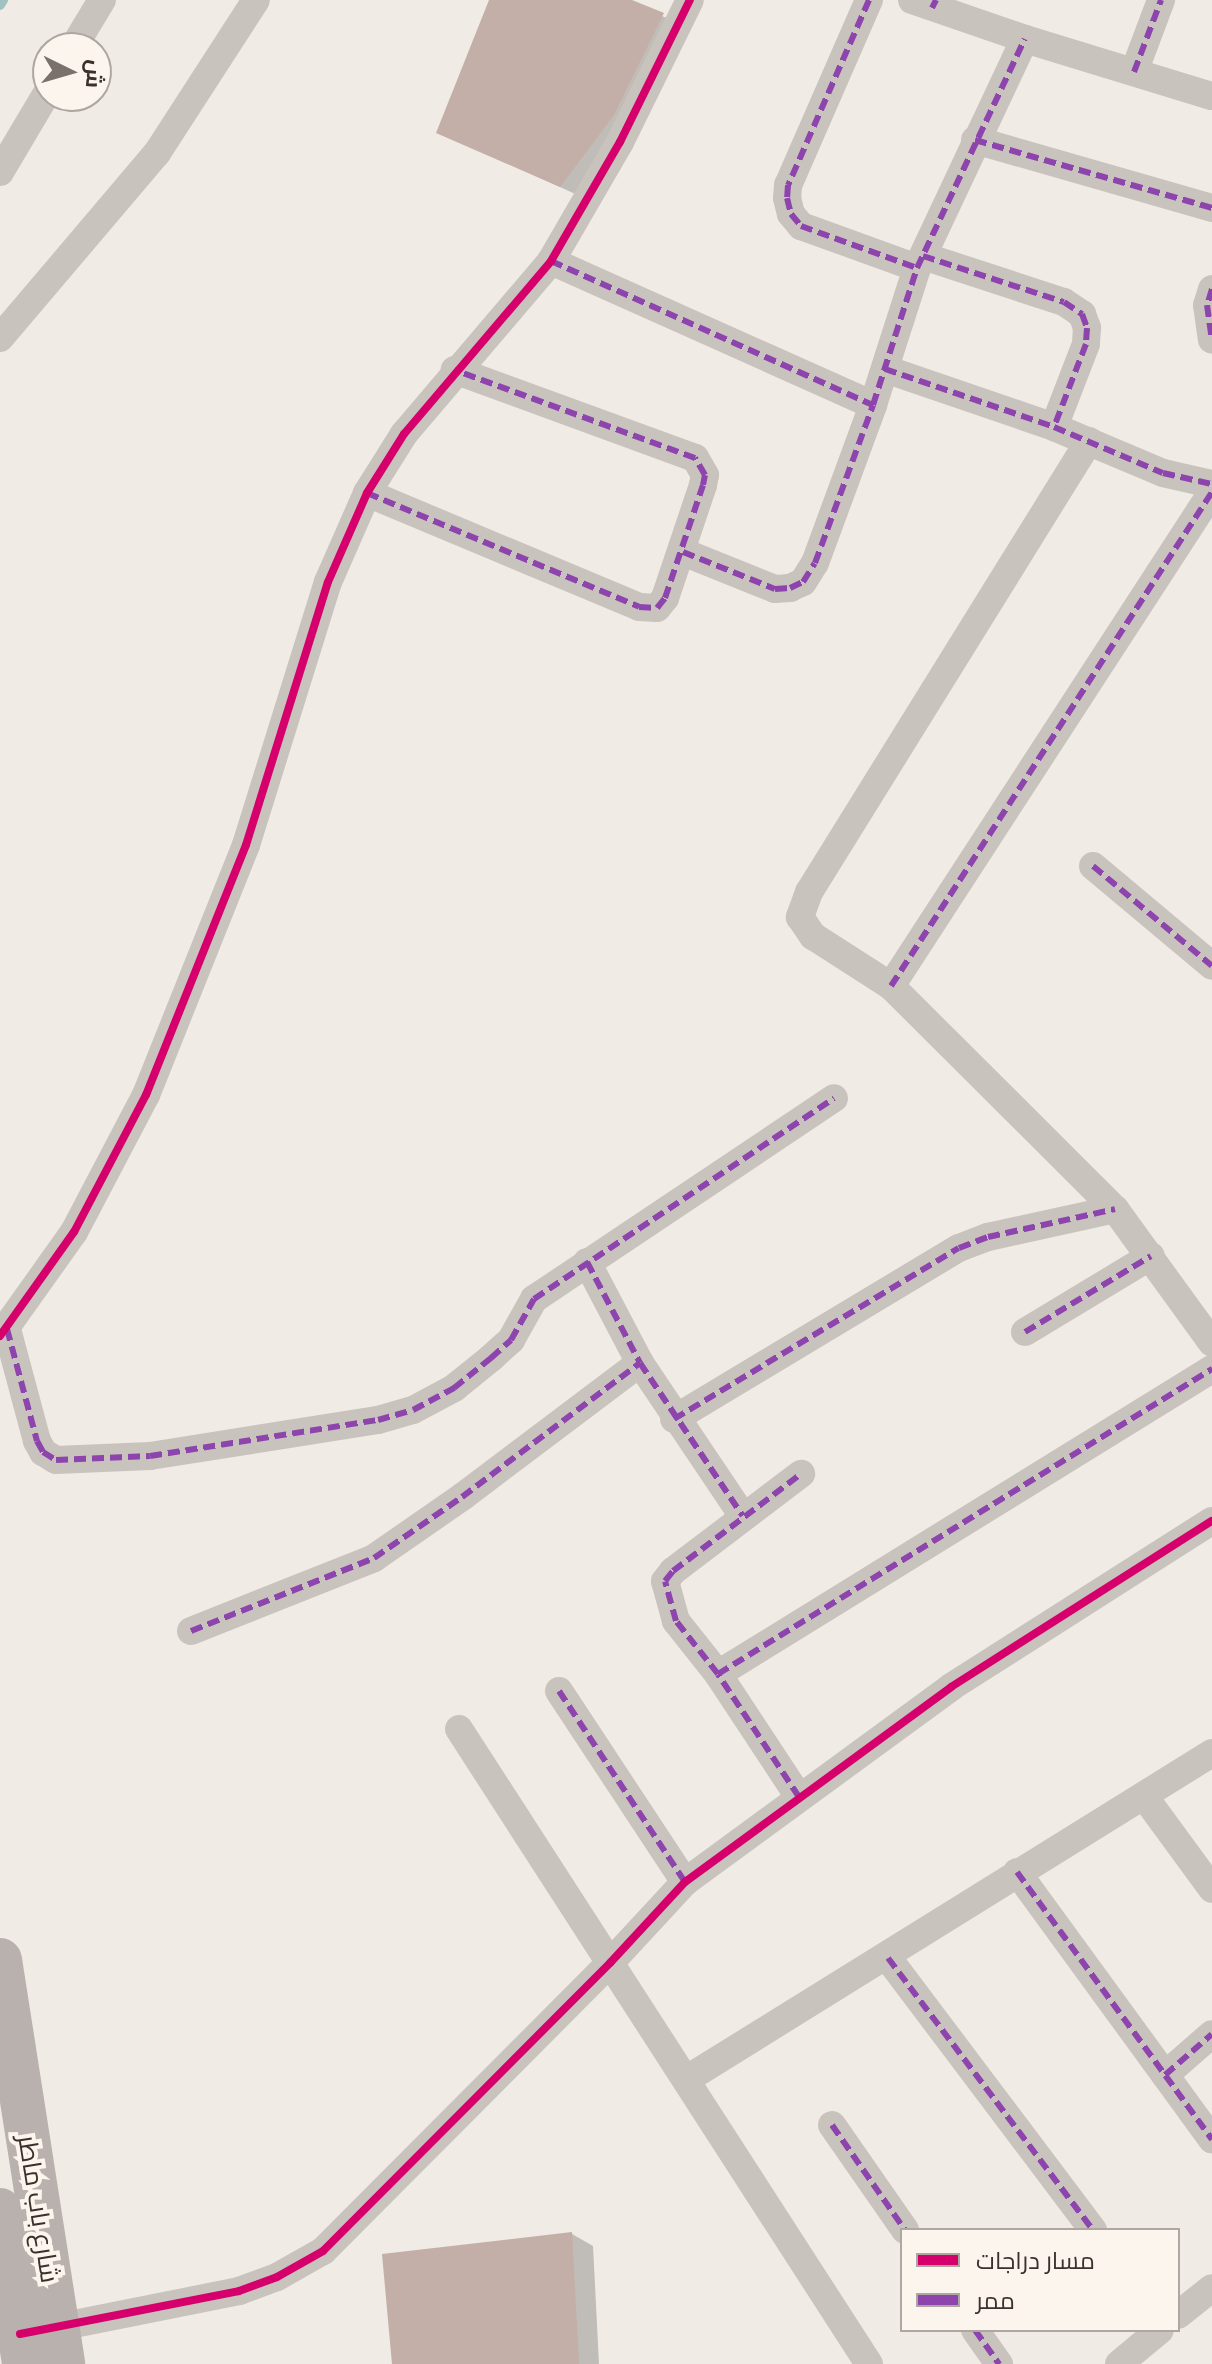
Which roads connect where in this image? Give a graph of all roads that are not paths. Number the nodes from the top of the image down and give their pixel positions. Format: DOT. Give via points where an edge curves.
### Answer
graph roads {
  1 [pos="102,0"];
  2 [pos="256,0"];
  3 [pos="690,0"];
  4 [pos="869,0"];
  5 [pos="1161,0"];
  6 [pos="927,3"];
  7 [pos="83,32"];
  8 [pos="1025,39"];
  9 [pos="1134,72"];
  10 [pos="1212,96"];
  11 [pos="36,112"];
  12 [pos="975,140"];
  13 [pos="0,172"];
  14 [pos="1212,208"];
  15 [pos="551,261"];
  16 [pos="920,262"];
  17 [pos="1212,289"];
  18 [pos="0,338"];
  19 [pos="1212,340"];
  20 [pos="885,369"];
  21 [pos="455,370"];
  22 [pos="873,405"];
  23 [pos="1054,427"];
  24 [pos="1089,441"];
  25 [pos="1212,484"];
  26 [pos="1212,492"];
  27 [pos="367,493"];
  28 [pos="683,552"];
  29 [pos="1093,866"];
  30 [pos="1212,966"];
  31 [pos="891,986"];
  32 [pos="834,1098"];
  33 [pos="1115,1209"];
  34 [pos="1151,1256"];
  35 [pos="587,1262"];
  36 [pos="1025,1332"];
  37 [pos="3,1333"];
  38 [pos="1212,1343"];
  39 [pos="640,1363"];
  40 [pos="1212,1369"];
  41 [pos="674,1419"];
  42 [pos="801,1474"];
  43 [pos="743,1516"];
  44 [pos="1212,1521"];
  45 [pos="191,1631"];
  46 [pos="718,1674"];
  47 [pos="559,1691"];
  48 [pos="459,1729"];
  49 [pos="1212,1753"];
  50 [pos="1144,1796"];
  51 [pos="799,1797"];
  52 [pos="1017,1872"];
  53 [pos="685,1882"];
  54 [pos="1212,1889"];
  55 [pos="888,1958"];
  56 [pos="0,1960"];
  57 [pos="610,1963"];
  58 [pos="1212,2034"];
  59 [pos="1165,2075"];
  60 [pos="687,2079"];
  61 [pos="832,2125"];
  62 [pos="1212,2139"];
  63 [pos="0,2210"];
  64 [pos="904,2228"];
  65 [pos="1091,2228"];
  66 [pos="1212,2288"];
  67 [pos="1180,2313"];
  68 [pos="976,2332"];
  69 [pos="1158,2332"];
  70 [pos="41,2347"];
  71 [pos="869,2364"];
  72 [pos="999,2364"];
  73 [pos="1119,2364"];
  1 -- 7 [label="street"];
  2 -- 18 [label="street" via="157,153"];
  3 -- 15 [label="street" via="620,142"];
  4 -- 16 [label="street" via="788,185 787,198 801,226"];
  5 -- 9 [label="street"];
  6 -- 8 [label="street"];
  8 -- 9 [label="street"];
  8 -- 12 [label="street"];
  9 -- 10 [label="street"];
  11 -- 13 [label="street"];
  12 -- 14 [label="street"];
  12 -- 16 [label="street"];
  15 -- 21 [label="street"];
  15 -- 22 [label="street"];
  16 -- 20 [label="street"];
  16 -- 23 [label="street" via="1064,302 1082,314 1086,344"];
  17 -- 19 [label="street" via="1207,305"];
  20 -- 22 [label="street"];
  20 -- 23 [label="street"];
  21 -- 27 [label="street" via="404,434"];
  21 -- 28 [label="street" via="695,458 705,475"];
  22 -- 28 [label="street" via="815,563 803,582 775,589"];
  23 -- 24 [label="street"];
  24 -- 25 [label="street" via="1163,473"];
  24 -- 31 [label="street" via="803,904 800,917 813,936"];
  26 -- 31 [label="street"];
  27 -- 28 [label="street" via="650,610 665,598"];
  27 -- 37 [label="street" via="328,582 246,845 146,1095 74,1232"];
  29 -- 30 [label="street"];
  31 -- 33 [label="street"];
  32 -- 35 [label="street"];
  33 -- 34 [label="street"];
  33 -- 41 [label="street" via="959,1248"];
  34 -- 36 [label="street"];
  34 -- 38 [label="street"];
  35 -- 37 [label="street" via="534,1299 511,1340 491,1358 454,1388 413,1410 150,1456 56,1460 43,1452"];
  35 -- 39 [label="street"];
  39 -- 41 [label="street"];
  39 -- 45 [label="street" via="374,1558"];
  40 -- 46 [label="street"];
  41 -- 43 [label="street"];
  42 -- 43 [label="street"];
  43 -- 46 [label="street" via="665,1581 676,1621"];
  44 -- 51 [label="street" via="951,1687"];
  46 -- 51 [label="street"];
  47 -- 53 [label="street"];
  48 -- 57 [label="street"];
  49 -- 50 [label="street"];
  50 -- 52 [label="street"];
  50 -- 54 [label="street"];
  51 -- 53 [label="street"];
  52 -- 55 [label="street"];
  52 -- 59 [label="street"];
  53 -- 57 [label="street"];
  55 -- 60 [label="street"];
  55 -- 65 [label="street"];
  56 -- 70 [label="main road, شارع باب ماطر"];
  57 -- 60 [label="street"];
  57 -- 70 [label="street" via="323,2251 239,2291"];
  58 -- 59 [label="street"];
  59 -- 62 [label="street"];
  60 -- 71 [label="street"];
  61 -- 64 [label="street"];
  63 -- 70 [label="main road, شارع باب ماطر"];
  66 -- 67 [label="street"];
  68 -- 72 [label="street"];
  69 -- 73 [label="street"];
}
